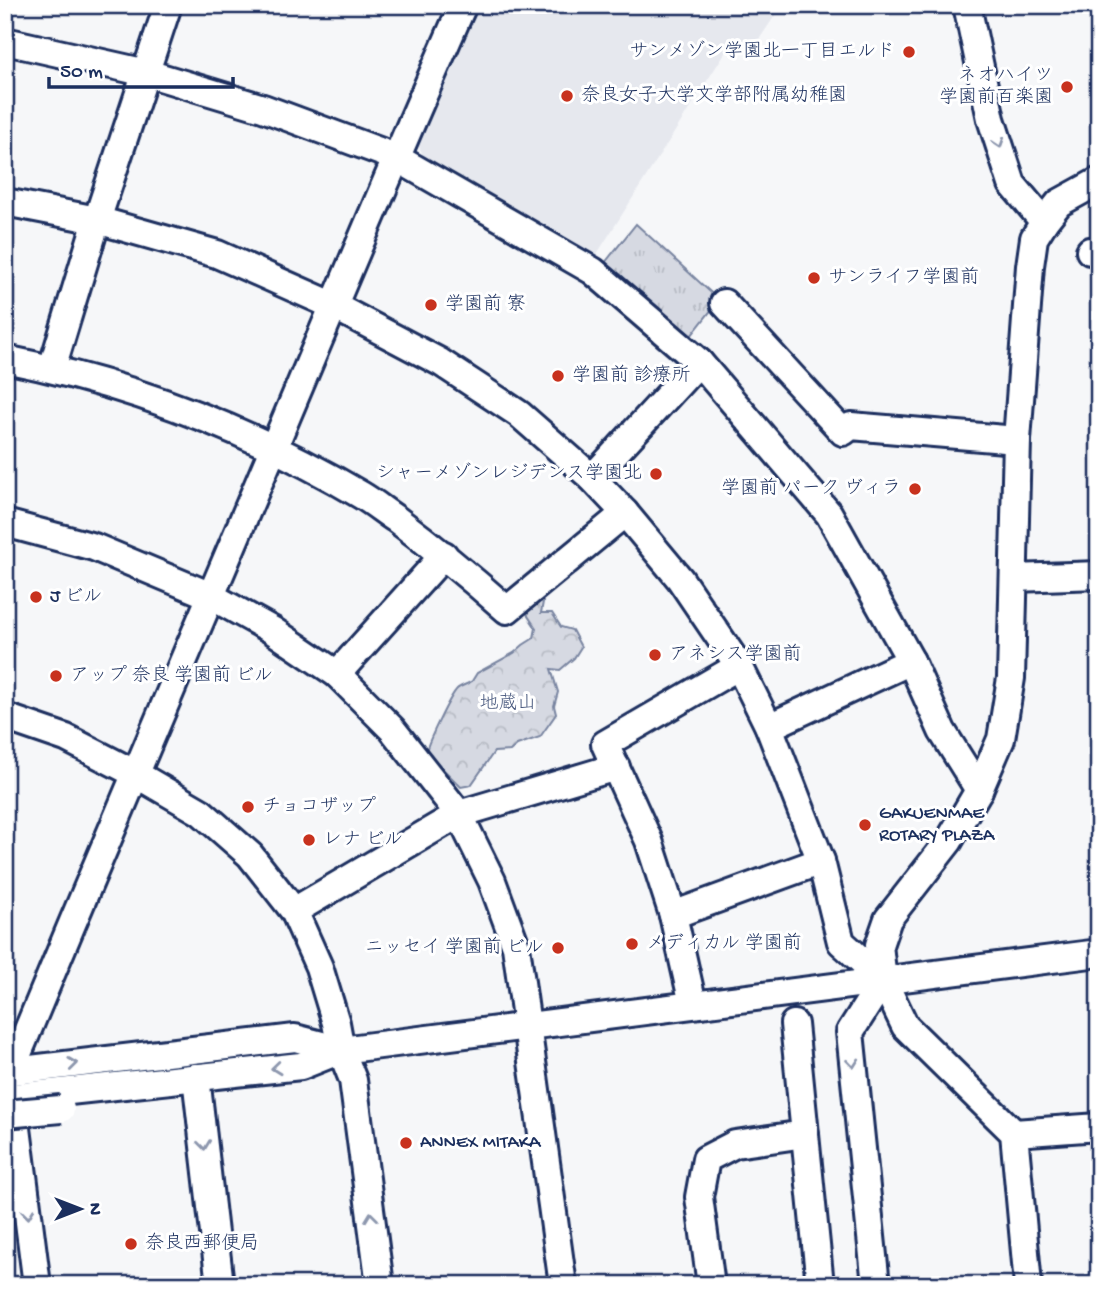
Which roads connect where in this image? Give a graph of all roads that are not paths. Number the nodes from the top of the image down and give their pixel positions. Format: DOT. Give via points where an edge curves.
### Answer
graph roads {
  1 [pos="168,5"];
  2 [pos="463,5"];
  3 [pos="967,5"];
  4 [pos="5,41"];
  5 [pos="147,73"];
  6 [pos="396,157"];
  7 [pos="1099,181"];
  8 [pos="5,202"];
  9 [pos="97,220"];
  10 [pos="1044,222"];
  11 [pos="724,303"];
  12 [pos="332,305"];
  13 [pos="5,359"];
  14 [pos="699,362"];
  15 [pos="52,368"];
  16 [pos="1017,440"];
  17 [pos="274,449"];
  18 [pos="592,478"];
  19 [pos="625,513"];
  20 [pos="5,523"];
  21 [pos="444,555"];
  22 [pos="1099,575"];
  23 [pos="1014,578"];
  24 [pos="211,596"];
  25 [pos="911,660"];
  26 [pos="739,666"];
  27 [pos="337,674"];
  28 [pos="5,717"];
  29 [pos="769,727"];
  30 [pos="146,746"];
  31 [pos="616,766"];
  32 [pos="134,773"];
  33 [pos="979,790"];
  34 [pos="459,814"];
  35 [pos="821,861"];
  36 [pos="321,895"];
  37 [pos="294,911"];
  38 [pos="673,915"];
  39 [pos="1099,953"];
  40 [pos="883,979"];
  41 [pos="693,1004"];
  42 [pos="794,1024"];
  43 [pos="526,1028"];
  44 [pos="341,1050"];
  45 [pos="10,1071"];
  46 [pos="196,1077"];
  47 [pos="8,1103"];
  48 [pos="61,1109"];
  49 [pos="1099,1127"];
  50 [pos="1014,1133"];
  51 [pos="805,1134"];
  52 [pos="37,1285"];
  53 [pos="220,1285"];
  54 [pos="380,1285"];
  55 [pos="563,1285"];
  56 [pos="710,1285"];
  57 [pos="820,1285"];
  58 [pos="876,1285"];
  59 [pos="1028,1285"];
  1 -- 5 [label="street"];
  2 -- 6 [label="street"];
  3 -- 10 [label="street, one-way" via="991,119 1012,184"];
  4 -- 5 [label="street"];
  5 -- 6 [label="street" via="263,108"];
  5 -- 9 [label="street"];
  6 -- 12 [label="street"];
  6 -- 14 [label="street" via="593,271"];
  7 -- 10 [label="street" via="1059,204"];
  8 -- 9 [label="street"];
  9 -- 12 [label="street" via="217,254"];
  9 -- 15 [label="street"];
  10 -- 16 [label="street" via="1034,238 1030,266"];
  11 -- 16 [label="street" via="843,432 852,426"];
  12 -- 17 [label="street"];
  12 -- 18 [label="street" via="440,362 519,414"];
  13 -- 15 [label="street"];
  14 -- 18 [label="street"];
  14 -- 25 [label="street" via="829,514"];
  15 -- 17 [label="street" via="158,399"];
  16 -- 23 [label="street"];
  17 -- 21 [label="street" via="363,496"];
  17 -- 24 [label="street"];
  18 -- 19 [label="street"];
  19 -- 21 [label="street" via="507,610"];
  19 -- 26 [label="street" via="680,579"];
  20 -- 24 [label="street" via="94,547"];
  21 -- 27 [label="street"];
  22 -- 23 [label="street"];
  23 -- 33 [label="street" via="1011,678 1001,739"];
  24 -- 27 [label="street"];
  24 -- 30 [label="street"];
  25 -- 29 [label="street"];
  25 -- 33 [label="street" via="942,731"];
  26 -- 29 [label="street"];
  26 -- 31 [label="street" via="605,744"];
  27 -- 34 [label="street" via="392,729"];
  28 -- 32 [label="street" via="66,738"];
  29 -- 35 [label="street"];
  30 -- 32 [label="street"];
  30 -- 36 [label="street" via="158,770 212,802 244,829 299,893"];
  31 -- 34 [label="street"];
  31 -- 38 [label="street" via="649,841"];
  32 -- 37 [label="street" via="201,812 250,855"];
  32 -- 45 [label="street"];
  33 -- 40 [label="street" via="949,841 888,919 879,945"];
  34 -- 36 [label="street"];
  34 -- 43 [label="street" via="492,881 516,946"];
  35 -- 38 [label="street"];
  35 -- 40 [label="street" via="841,942"];
  36 -- 37 [label="street"];
  37 -- 44 [label="street" via="319,967"];
  38 -- 41 [label="street"];
  39 -- 40 [label="street"];
  40 -- 41 [label="street"];
  40 -- 50 [label="street" via="905,1026"];
  40 -- 58 [label="street, one-way" via="850,1032"];
  41 -- 43 [label="street"];
  42 -- 51 [label="street"];
  43 -- 44 [label="street"];
  43 -- 55 [label="street"];
  45 -- 44 [label="street, one-way" via="295,1038"];
  44 -- 46 [label="street, one-way" via="300,1066"];
  54 -- 44 [label="street, one-way" via="353,1080"];
  46 -- 47 [label="street"];
  46 -- 53 [label="street, one-way"];
  47 -- 48 [label="street, bridge"];
  47 -- 52 [label="street, one-way"];
  49 -- 50 [label="street"];
  50 -- 59 [label="street"];
  51 -- 56 [label="street" via="734,1144 706,1159 699,1197"];
  51 -- 57 [label="street"];
}
